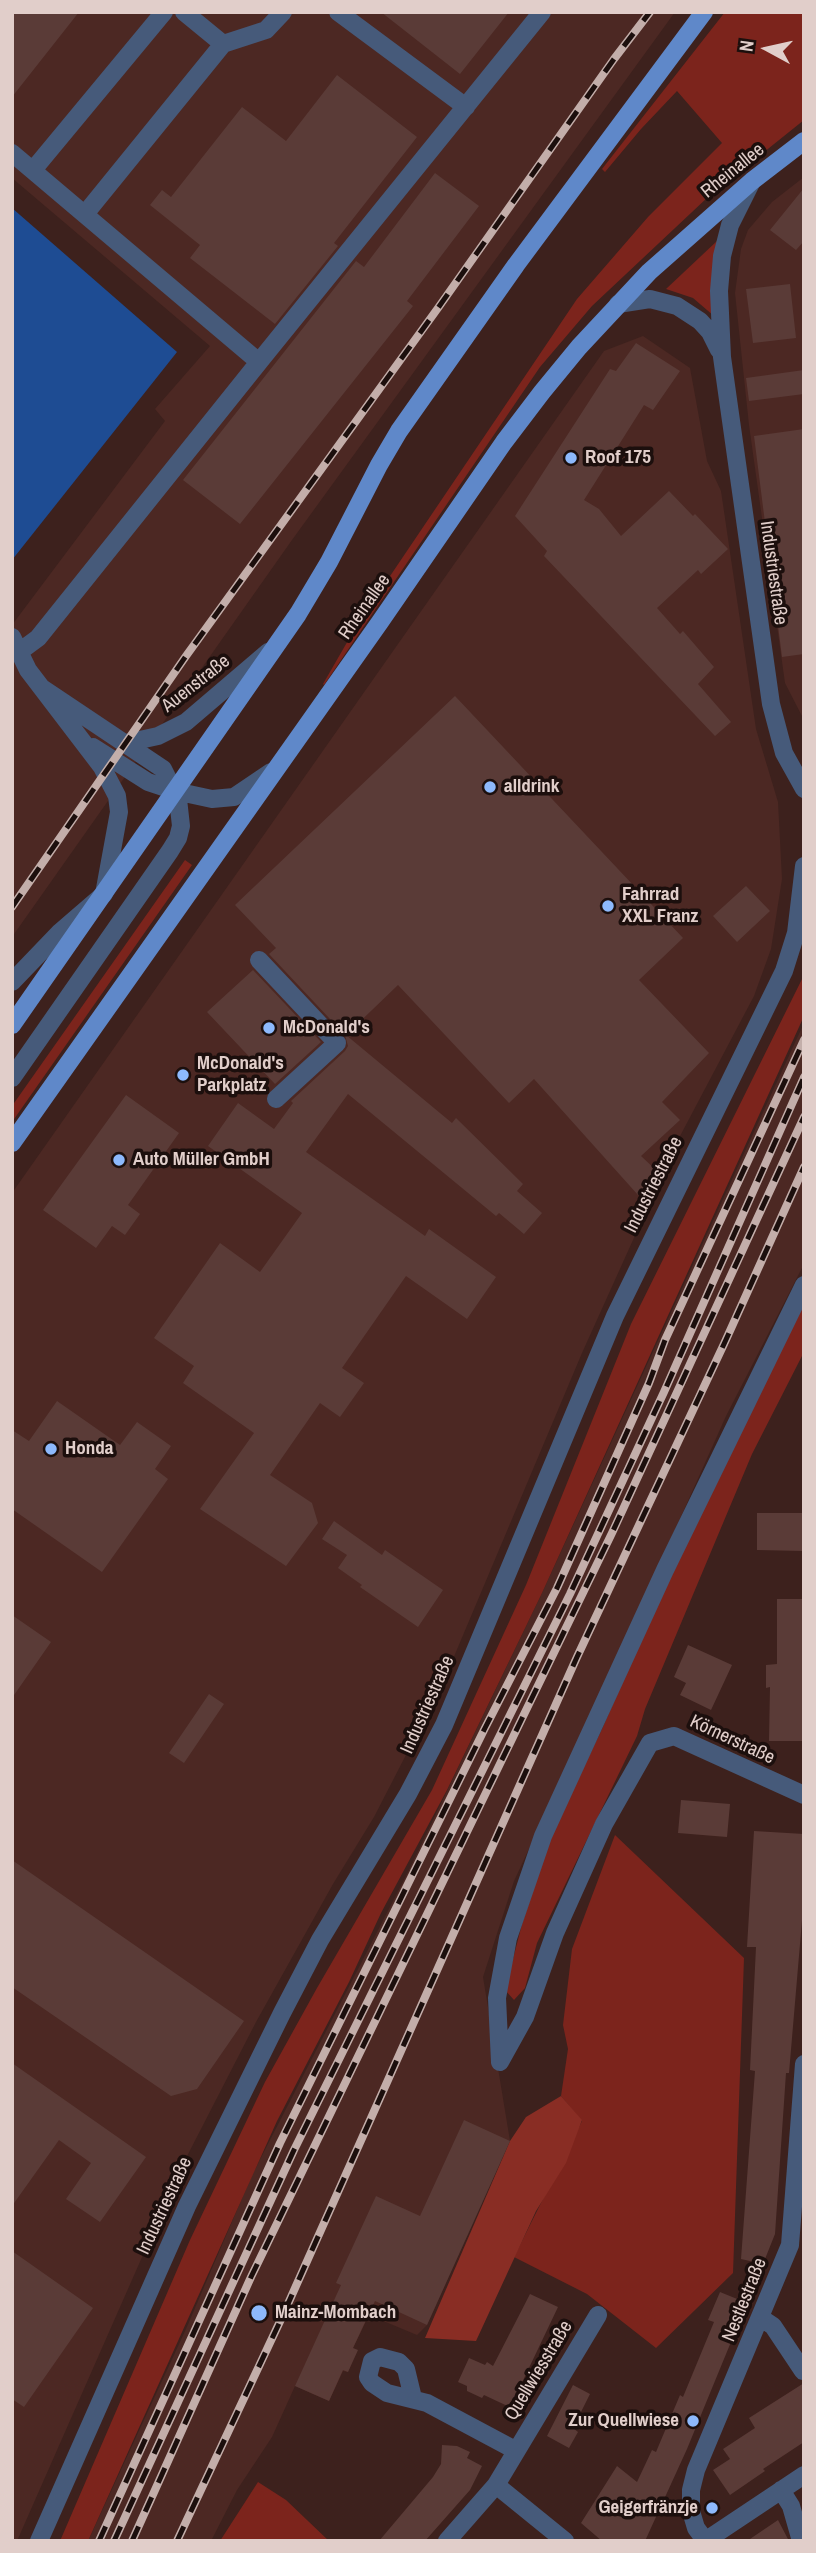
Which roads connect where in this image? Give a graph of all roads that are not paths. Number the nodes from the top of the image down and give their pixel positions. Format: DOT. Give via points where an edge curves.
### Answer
graph roads {
  1 [pos="164,12"];
  2 [pos="184,12"];
  3 [pos="283,12"];
  4 [pos="338,12"];
  5 [pos="542,12"];
  6 [pos="704,12"];
  7 [pos="223,44"];
  8 [pos="466,107"];
  9 [pos="804,141"];
  10 [pos="12,153"];
  11 [pos="33,170"];
  12 [pos="752,181"];
  13 [pos="85,214"];
  14 [pos="618,304"];
  15 [pos="722,357"];
  16 [pos="259,362"];
  17 [pos="281,640"];
  18 [pos="15,644"];
  19 [pos="42,688"];
  20 [pos="81,739"];
  21 [pos="126,743"];
  22 [pos="278,766"];
  23 [pos="804,789"];
  24 [pos="175,791"];
  25 [pos="804,866"];
  26 [pos="104,894"];
  27 [pos="259,960"];
  28 [pos="12,982"];
  29 [pos="12,1025"];
  30 [pos="12,1078"];
  31 [pos="276,1099"];
  32 [pos="12,1143"];
  33 [pos="804,1285"];
  34 [pos="804,1795"];
  35 [pos="804,2064"];
  36 [pos="598,2315"];
  37 [pos="761,2318"];
  38 [pos="803,2371"];
  39 [pos="420,2401"];
  40 [pos="515,2450"];
  41 [pos="804,2475"];
  42 [pos="496,2485"];
  43 [pos="781,2490"];
  44 [pos="38,2541"];
  45 [pos="447,2541"];
  46 [pos="565,2541"];
  47 [pos="705,2541"];
  48 [pos="801,2541"];
  1 -- 11 [label="street"];
  2 -- 7 [label="street"];
  3 -- 7 [label="street" via="266,30"];
  4 -- 8 [label="street"];
  5 -- 8 [label="street"];
  6 -- 17 [label="main road" via="399,431"];
  7 -- 13 [label="street"];
  8 -- 16 [label="street"];
  9 -- 12 [label="main road, Rheinallee"];
  10 -- 11 [label="street"];
  11 -- 13 [label="street"];
  12 -- 14 [label="main road, Rheinallee"];
  12 -- 15 [label="street, Industriestraße" via="730,225 722,256"];
  13 -- 16 [label="street"];
  14 -- 15 [label="street, Industriestraße" via="650,299 689,312 710,332"];
  14 -- 22 [label="main road, Rheinallee" via="504,442"];
  15 -- 23 [label="street, Industriestraße" via="771,704 784,753"];
  16 -- 18 [label="street" via="38,638"];
  17 -- 21 [label="street, Auenstraße" via="186,722 158,736"];
  17 -- 24 [label="main road"];
  18 -- 19 [label="street"];
  19 -- 20 [label="street"];
  19 -- 21 [label="street"];
  20 -- 24 [label="street" via="148,782"];
  20 -- 26 [label="street" via="106,772 118,804"];
  21 -- 24 [label="street" via="163,769"];
  22 -- 24 [label="street" via="234,797 212,799"];
  22 -- 32 [label="main road, Rheinallee"];
  24 -- 26 [label="main road"];
  24 -- 30 [label="street" via="181,817 178,838"];
  25 -- 44 [label="street, Industriestraße" via="796,933 784,971 615,1315 444,1725 282,2013 187,2207"];
  26 -- 28 [label="street"];
  26 -- 29 [label="main road"];
  27 -- 31 [label="street" via="337,1043"];
  33 -- 34 [label="street, Körnerstraße" via="665,1570 543,1836 508,1938 497,1998 500,2062 525,2017 555,1933 604,1824 650,1743 674,1736"];
  35 -- 37 [label="street, Nestlestraße" via="790,2245"];
  36 -- 40 [label="street, Quellwiesstraße"];
  37 -- 38 [label="street" via="773,2326"];
  37 -- 47 [label="street, Nestlestraße" via="696,2470 691,2511"];
  39 -- 40 [label="street, Quellwiesstraße"];
  40 -- 42 [label="street, Quellwiesstraße"];
  41 -- 43 [label="street"];
  42 -- 45 [label="street, Quellwiesstraße"];
  42 -- 46 [label="street"];
  43 -- 47 [label="street"];
  43 -- 48 [label="street"];
}
